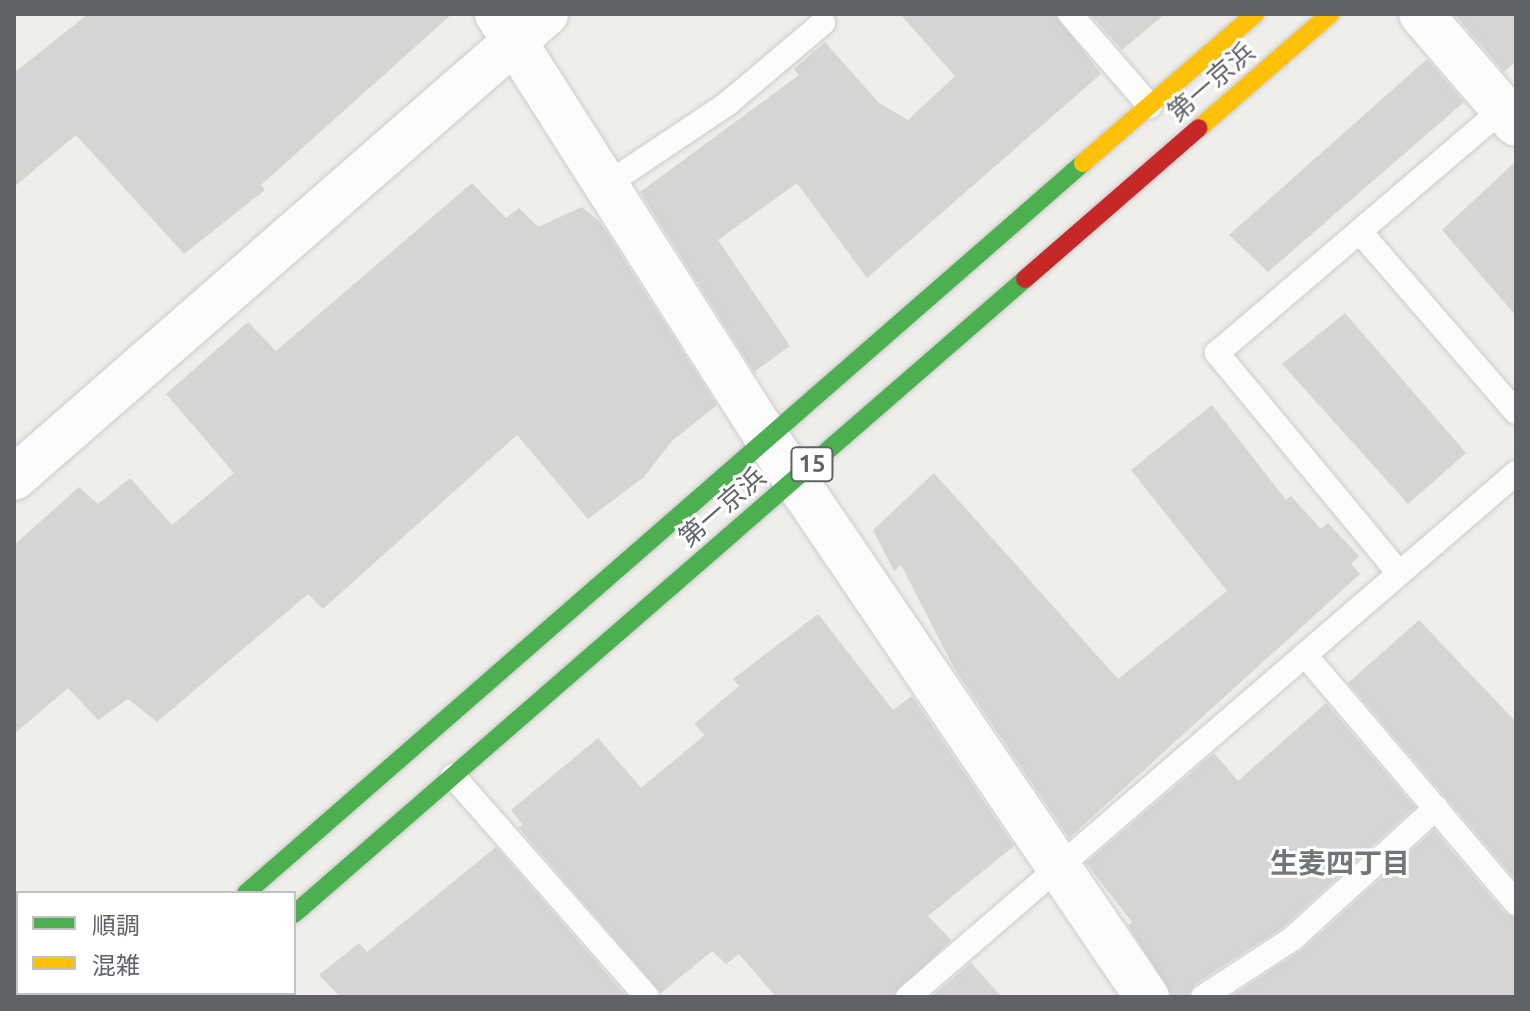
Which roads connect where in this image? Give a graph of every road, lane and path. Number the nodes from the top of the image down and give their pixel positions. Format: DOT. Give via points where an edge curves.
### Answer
graph roads {
  1 [pos="1070,14"];
  2 [pos="1255,14"];
  3 [pos="1330,14"];
  4 [pos="1421,14"];
  5 [pos="519,23"];
  6 [pos="823,23"];
  7 [pos="1150,106"];
  8 [pos="1510,117"];
  9 [pos="606,185"];
  10 [pos="1360,232"];
  11 [pos="1516,412"];
  12 [pos="767,438"];
  13 [pos="1516,473"];
  14 [pos="14,478"];
  15 [pos="795,479"];
  16 [pos="1399,573"];
  17 [pos="1305,655"];
  18 [pos="453,776"];
  19 [pos="1436,808"];
  20 [pos="1061,865"];
  21 [pos="248,891"];
  22 [pos="1516,903"];
  23 [pos="296,912"];
  24 [pos="647,997"];
  25 [pos="908,997"];
  26 [pos="1147,997"];
  27 [pos="1203,997"];
  1 -- 7 [label="lane"];
  2 -- 7 [label="highway, 第一京浜 / 15"];
  3 -- 15 [label="highway, 第一京浜 / 15"];
  4 -- 8 [label="street"];
  5 -- 9 [label="street"];
  5 -- 14 [label="street"];
  6 -- 9 [label="lane" via="727,104"];
  7 -- 12 [label="highway, 第一京浜 / 15"];
  8 -- 10 [label="lane"];
  9 -- 12 [label="street"];
  10 -- 11 [label="lane"];
  10 -- 16 [label="lane" via="1217,353"];
  12 -- 15 [label="street"];
  12 -- 21 [label="highway, 第一京浜 / 15"];
  13 -- 16 [label="lane"];
  15 -- 18 [label="highway, 第一京浜 / 15"];
  15 -- 20 [label="street"];
  16 -- 17 [label="lane"];
  17 -- 19 [label="lane"];
  17 -- 20 [label="lane"];
  18 -- 23 [label="highway, 第一京浜 / 15"];
  18 -- 24 [label="lane"];
  19 -- 22 [label="lane"];
  19 -- 27 [label="lane" via="1292,939"];
  20 -- 25 [label="lane"];
  20 -- 26 [label="street"];
}
